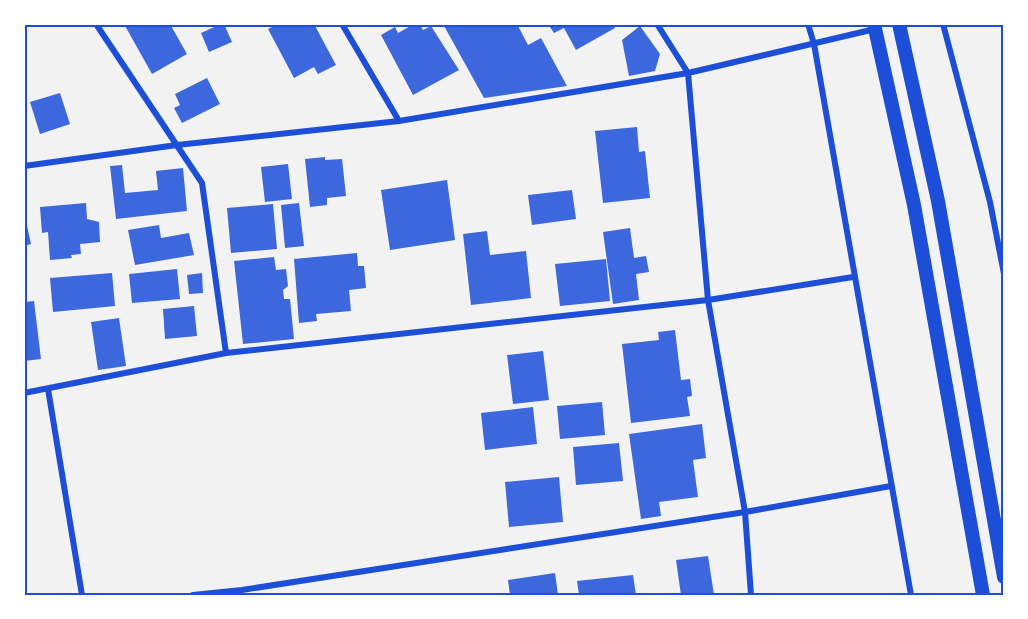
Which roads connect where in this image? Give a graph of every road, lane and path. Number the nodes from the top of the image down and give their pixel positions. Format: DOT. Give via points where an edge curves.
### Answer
graph roads {
  1 [pos="96,24"];
  2 [pos="342,24"];
  3 [pos="657,24"];
  4 [pos="808,24"];
  5 [pos="899,24"];
  6 [pos="943,24"];
  7 [pos="874,26"];
  8 [pos="814,44"];
  9 [pos="688,73"];
  10 [pos="399,121"];
  11 [pos="177,145"];
  12 [pos="24,166"];
  13 [pos="1004,274"];
  14 [pos="853,277"];
  15 [pos="708,300"];
  16 [pos="226,353"];
  17 [pos="48,388"];
  18 [pos="24,393"];
  19 [pos="891,486"];
  20 [pos="745,512"];
  21 [pos="1004,577"];
  22 [pos="243,592"];
  23 [pos="82,595"];
  24 [pos="193,595"];
  25 [pos="751,595"];
  26 [pos="911,595"];
  27 [pos="983,595"];
  1 -- 11 [label="street"];
  2 -- 10 [label="street"];
  3 -- 9 [label="street"];
  4 -- 8 [label="street"];
  5 -- 21 [label="main road" via="938,201"];
  6 -- 13 [label="street" via="990,202"];
  7 -- 8 [label="street"];
  7 -- 27 [label="main road" via="914,206"];
  8 -- 9 [label="street"];
  8 -- 14 [label="street"];
  9 -- 10 [label="street"];
  9 -- 15 [label="street"];
  10 -- 11 [label="street"];
  11 -- 12 [label="street"];
  11 -- 16 [label="street" via="202,183"];
  14 -- 15 [label="street"];
  14 -- 19 [label="street"];
  15 -- 16 [label="street"];
  15 -- 20 [label="street"];
  16 -- 17 [label="street"];
  17 -- 18 [label="street"];
  17 -- 23 [label="street"];
  19 -- 20 [label="street"];
  19 -- 26 [label="street"];
  20 -- 22 [label="street"];
  20 -- 25 [label="street"];
  22 -- 24 [label="street"];
}
